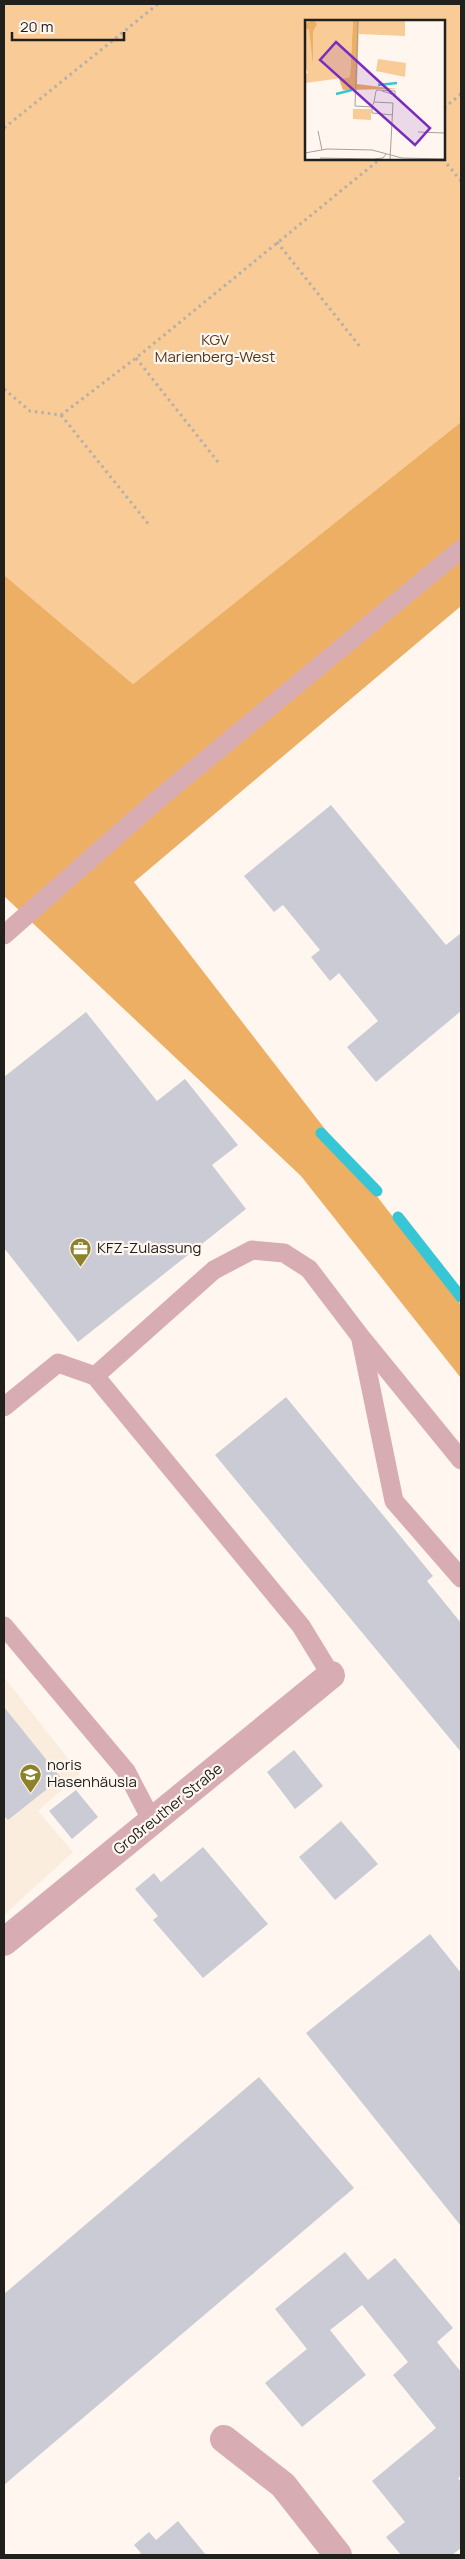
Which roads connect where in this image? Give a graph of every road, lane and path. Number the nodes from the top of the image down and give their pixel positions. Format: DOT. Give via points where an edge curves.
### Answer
graph roads {
  1 [pos="158,4"];
  2 [pos="461,94"];
  3 [pos="445,107"];
  4 [pos="4,128"];
  5 [pos="379,160"];
  6 [pos="444,160"];
  7 [pos="461,181"];
  8 [pos="277,242"];
  9 [pos="361,348"];
  10 [pos="136,358"];
  11 [pos="4,389"];
  12 [pos="61,415"];
  13 [pos="218,462"];
  14 [pos="150,526"];
  15 [pos="461,549"];
  16 [pos="4,935"];
  17 [pos="360,1336"];
  18 [pos="95,1376"];
  19 [pos="4,1406"];
  20 [pos="461,1460"];
  21 [pos="461,1578"];
  22 [pos="4,1626"];
  23 [pos="331,1675"];
  24 [pos="152,1821"];
  25 [pos="4,1942"];
  26 [pos="224,2439"];
  27 [pos="338,2555"];
  1 -- 4 [label="path"];
  2 -- 3 [label="path"];
  5 -- 8 [label="path"];
  6 -- 7 [label="path"];
  8 -- 9 [label="path"];
  8 -- 10 [label="path"];
  10 -- 12 [label="path"];
  10 -- 13 [label="path"];
  11 -- 12 [label="path" via="30,411"];
  12 -- 14 [label="path"];
  15 -- 16 [label="lane" via="156,801"];
  17 -- 18 [label="lane" via="309,1269 284,1253 252,1250 214,1270"];
  17 -- 20 [label="lane"];
  17 -- 21 [label="lane" via="394,1501"];
  18 -- 19 [label="lane" via="58,1364"];
  18 -- 23 [label="lane" via="301,1626"];
  22 -- 24 [label="lane" via="126,1770"];
  23 -- 24 [label="street, Großreuther Straße"];
  24 -- 25 [label="street, Großreuther Straße"];
  26 -- 27 [label="street" via="283,2485"];
}
